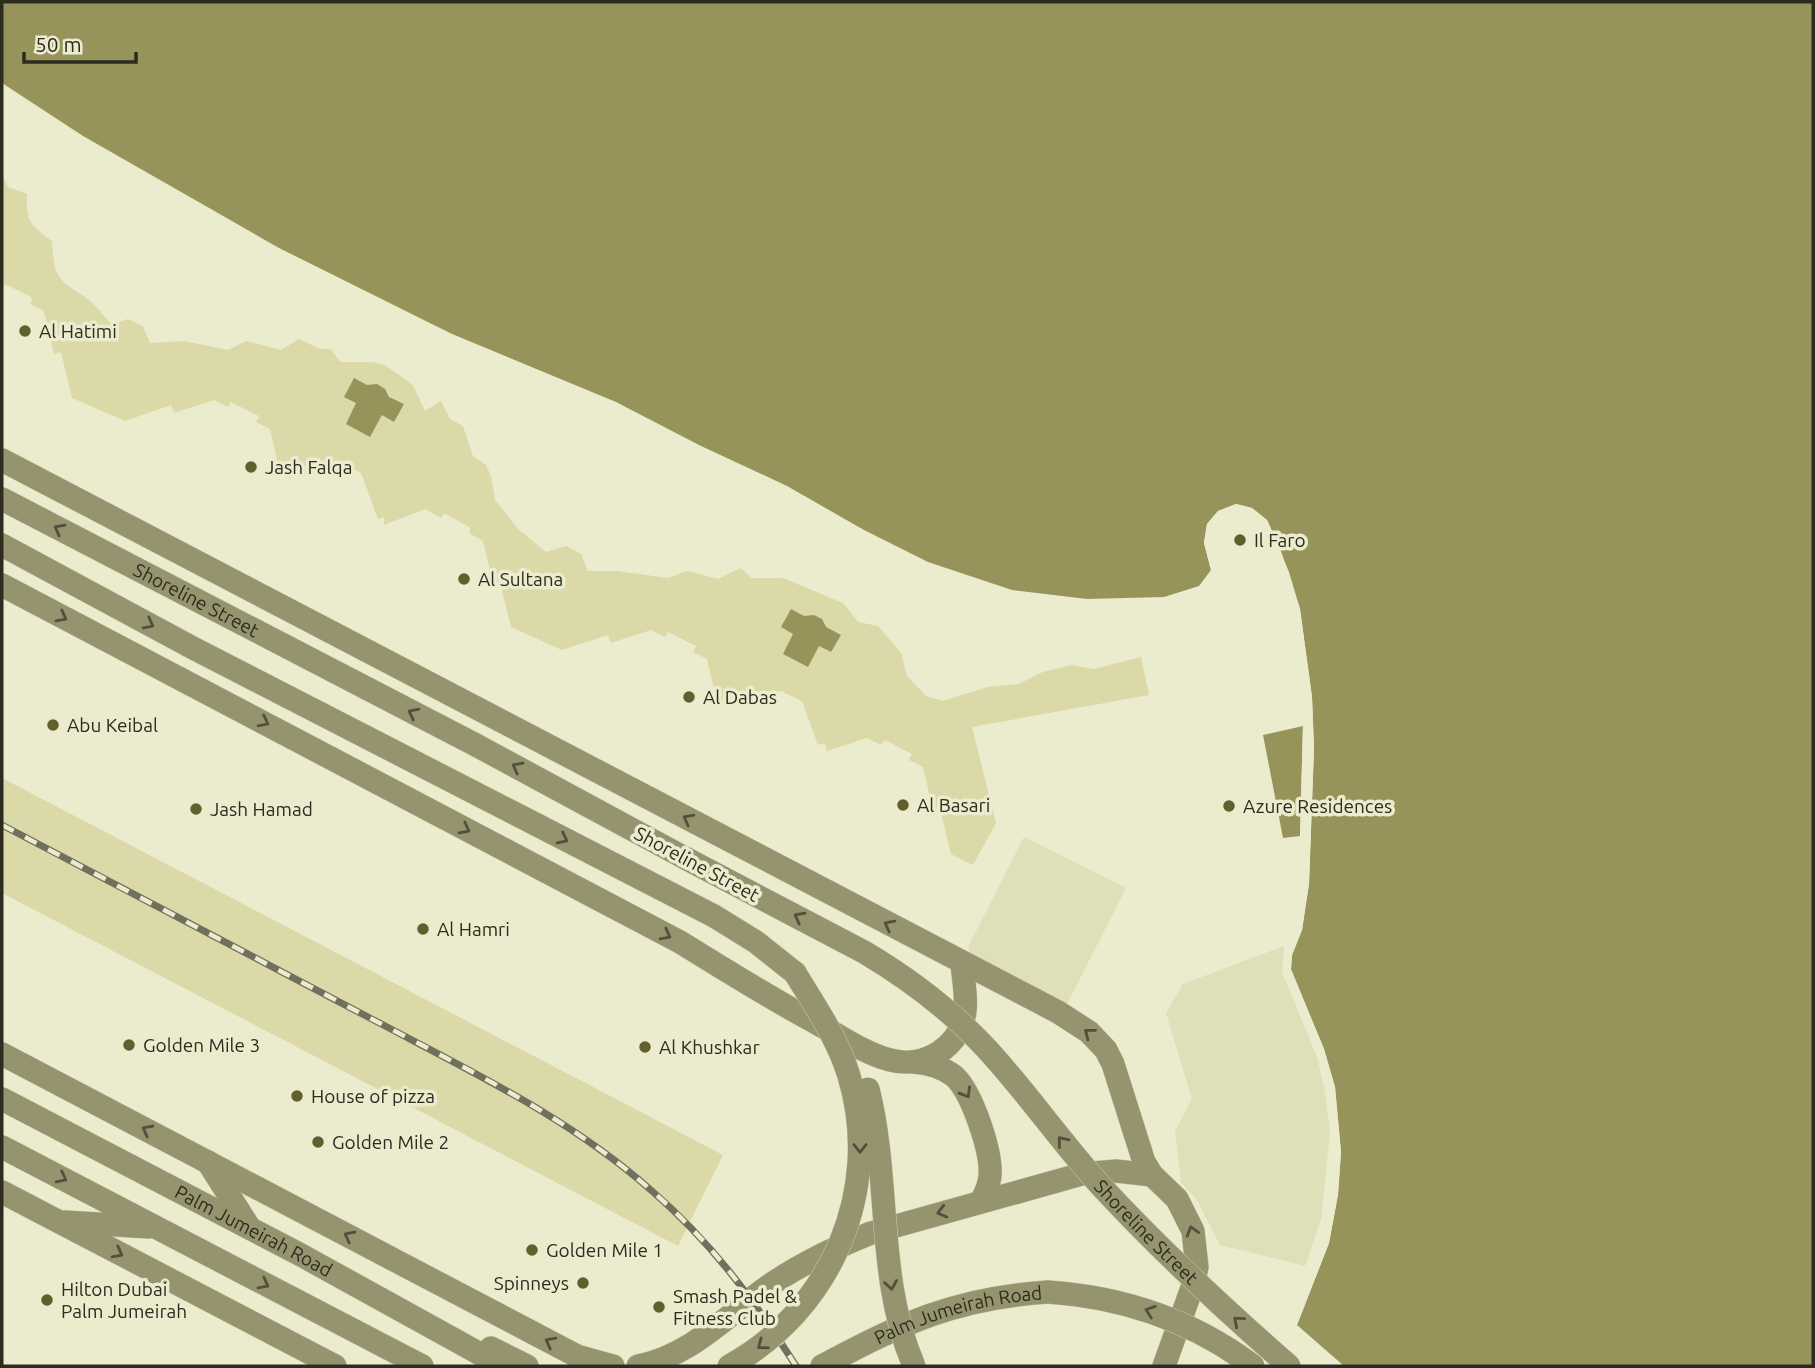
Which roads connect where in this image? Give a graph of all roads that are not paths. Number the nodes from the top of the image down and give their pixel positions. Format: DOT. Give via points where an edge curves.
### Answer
graph roads {
  1 [pos="2,460"];
  2 [pos="2,499"];
  3 [pos="2,546"];
  4 [pos="229,578"];
  5 [pos="2,585"];
  6 [pos="166,585"];
  7 [pos="193,648"];
  8 [pos="447,692"];
  9 [pos="233,706"];
  10 [pos="474,744"];
  11 [pos="437,774"];
  12 [pos="371,778"];
  13 [pos="962,963"];
  14 [pos="795,973"];
  15 [pos="2,1054"];
  16 [pos="910,1062"];
  17 [pos="2,1098"];
  18 [pos="2,1147"];
  19 [pos="208,1162"];
  20 [pos="1152,1175"];
  21 [pos="2,1192"];
  22 [pos="981,1201"];
  23 [pos="58,1222"];
  24 [pos="157,1227"];
  25 [pos="249,1227"];
  26 [pos="445,1334"];
  27 [pos="376,1342"];
  28 [pos="335,1366"];
  29 [pos="395,1366"];
  30 [pos="422,1366"];
  31 [pos="502,1366"];
  32 [pos="527,1366"];
  33 [pos="613,1366"];
  34 [pos="638,1366"];
  35 [pos="729,1366"];
  36 [pos="822,1366"];
  37 [pos="914,1366"];
  38 [pos="1164,1366"];
  39 [pos="1253,1366"];
  40 [pos="1289,1366"];
  1 -- 4 [label="main road"];
  6 -- 2 [label="main road, Shoreline Street, one-way"];
  3 -- 7 [label="main road, Shoreline Street, one-way"];
  4 -- 6 [label="main road"];
  4 -- 8 [label="main road"];
  5 -- 9 [label="main road, one-way"];
  10 -- 6 [label="main road, Shoreline Street, one-way"];
  7 -- 9 [label="main road"];
  7 -- 11 [label="main road, Shoreline Street"];
  8 -- 10 [label="main road"];
  13 -- 8 [label="main road, one-way"];
  9 -- 12 [label="main road, one-way"];
  40 -- 10 [label="main road, Shoreline Street, one-way, bridge" via="1132,1219 984,1046 940,1004 864,952"];
  11 -- 12 [label="main road"];
  11 -- 14 [label="main road, Shoreline Street, one-way" via="735,928"];
  12 -- 16 [label="main road, one-way" via="680,942 872,1053"];
  13 -- 16 [label="main road" via="965,1012 956,1037 936,1055"];
  20 -- 13 [label="main road, one-way" via="1101,1043 1058,1012"];
  14 -- 35 [label="main road, one-way, bridge" via="830,1030 848,1073 859,1119 860,1167 844,1235 823,1278 780,1331"];
  14 -- 37 [label="main road, Shoreline Street, one-way, bridge" via="833,1012 866,1082 876,1124 889,1277 900,1330"];
  19 -- 15 [label="main road, one-way"];
  16 -- 22 [label="main road, one-way" via="944,1070 968,1094 990,1166 989,1184"];
  17 -- 25 [label="main road, Palm Jumeirah Road"];
  18 -- 24 [label="main road, one-way"];
  19 -- 25 [label="main road"];
  33 -- 19 [label="main road, one-way" via="577,1356"];
  20 -- 22 [label="main road" via="1082,1174"];
  38 -- 20 [label="main road, one-way" via="1193,1284 1197,1249 1177,1199"];
  21 -- 23 [label="main road"];
  22 -- 34 [label="main road, one-way" via="844,1244 769,1286 673,1357"];
  23 -- 24 [label="main road"];
  23 -- 28 [label="main road, one-way"];
  24 -- 27 [label="main road, one-way"];
  25 -- 26 [label="main road, Palm Jumeirah Road"];
  26 -- 31 [label="main road, Palm Jumeirah Road"];
  26 -- 32 [label="main road" via="479,1343"];
  27 -- 29 [label="main road"];
  27 -- 30 [label="main road"];
  39 -- 36 [label="main road, Palm Jumeirah Road, one-way, bridge" via="1207,1336 1164,1316 1119,1302 1048,1292 992,1298 937,1311"];
}
